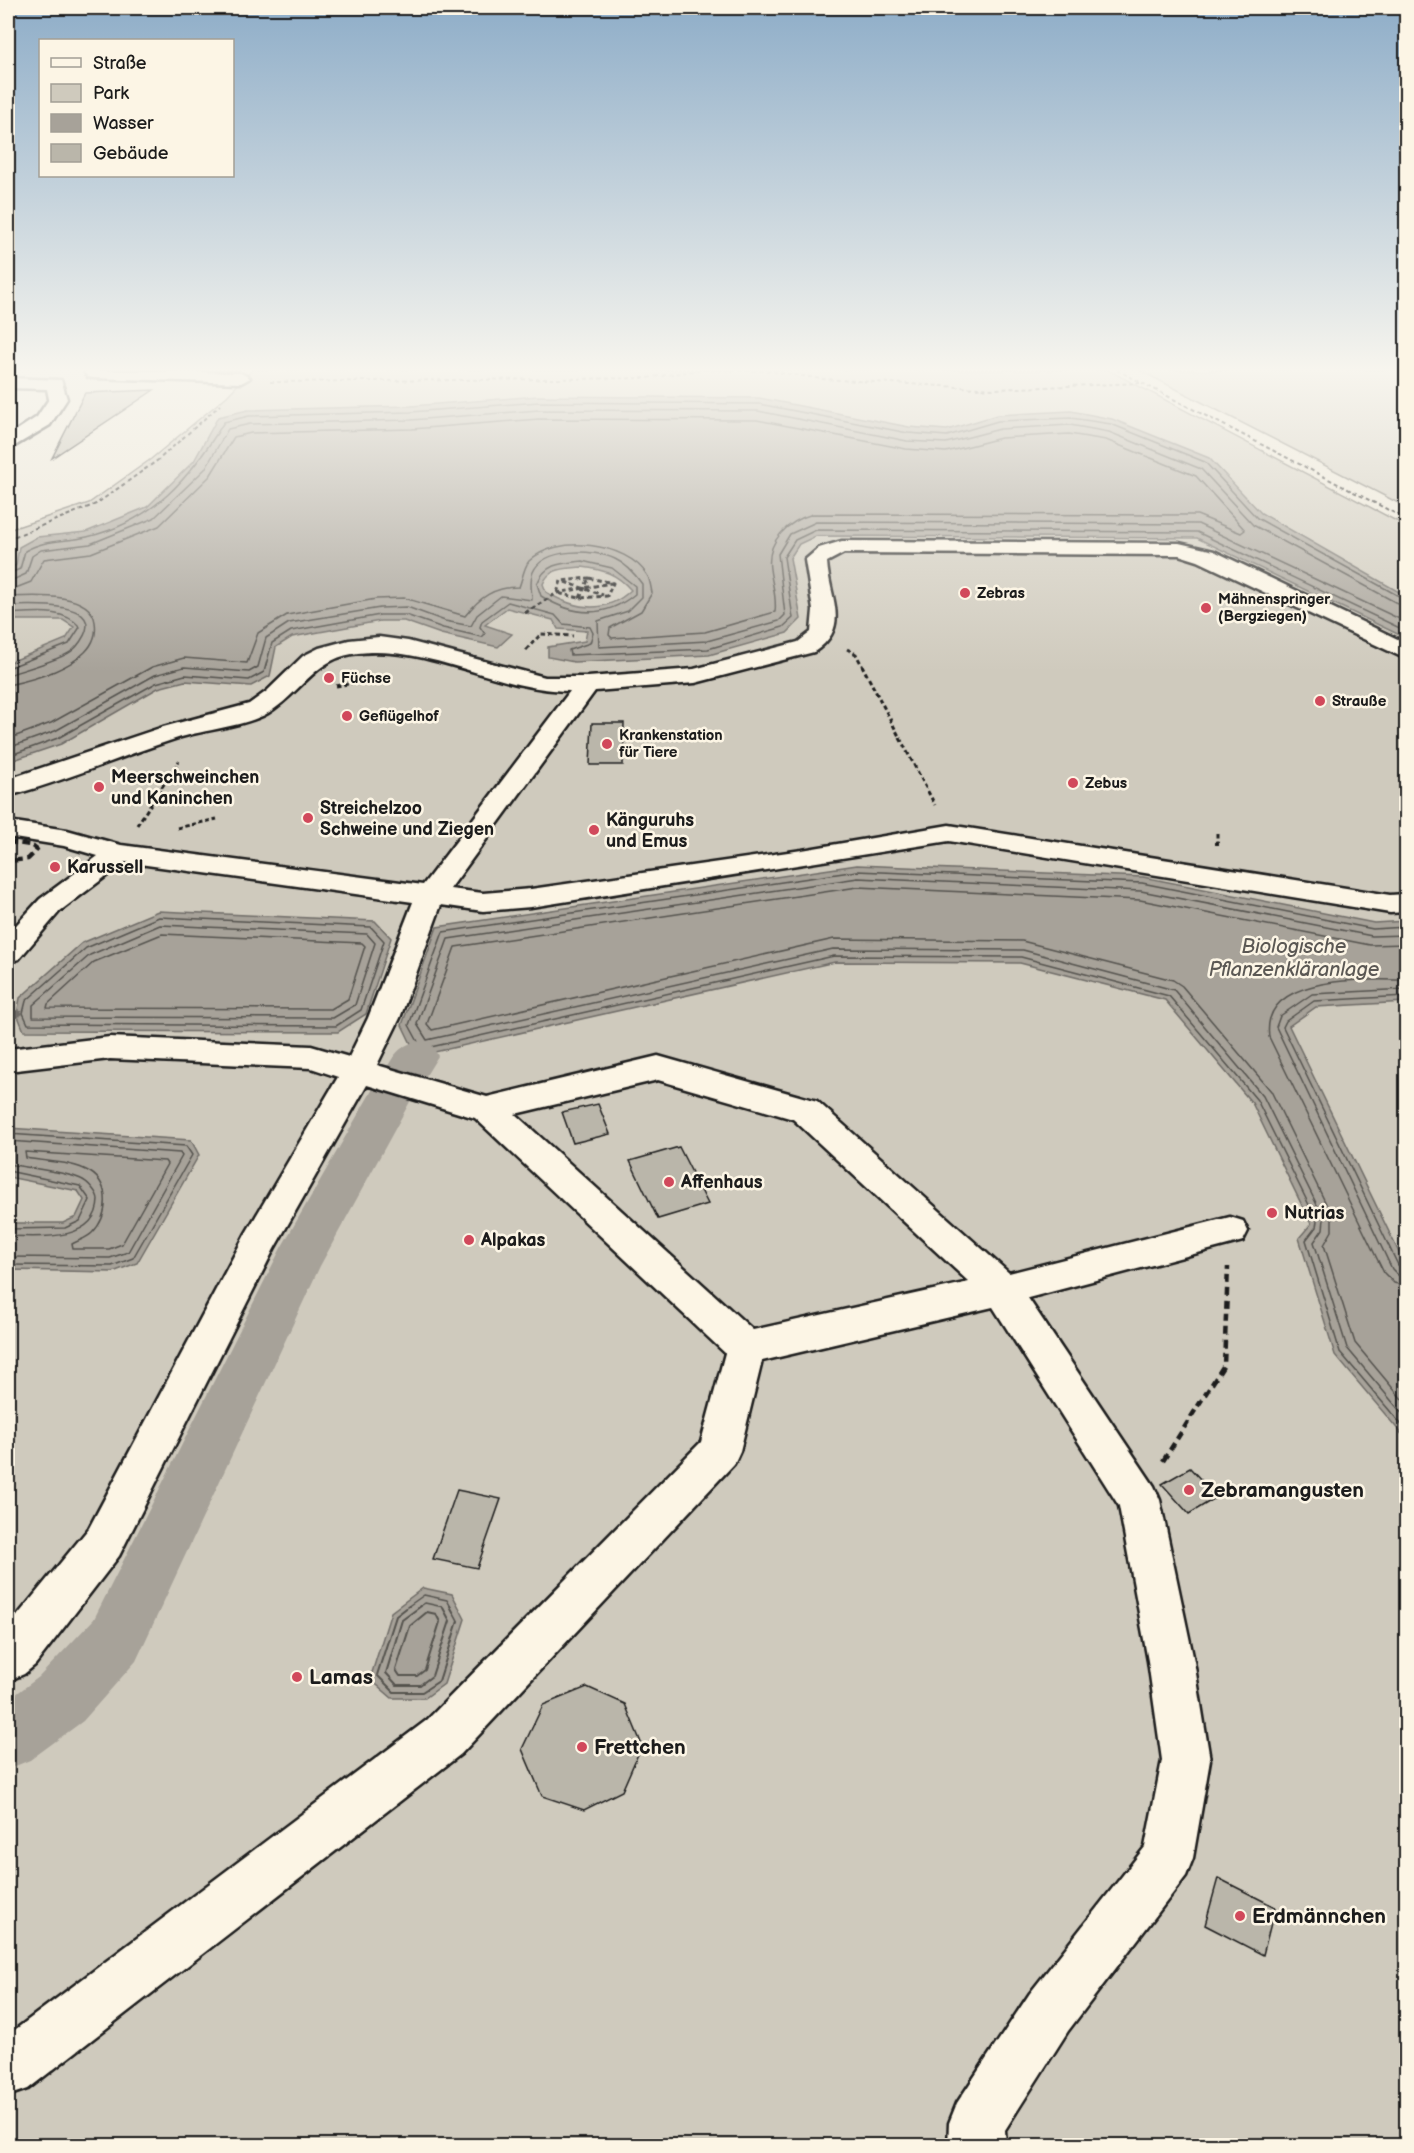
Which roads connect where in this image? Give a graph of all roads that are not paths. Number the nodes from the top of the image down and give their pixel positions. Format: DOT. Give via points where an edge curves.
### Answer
graph roads {
  1 [pos="1407,652"];
  2 [pos="588,684"];
  3 [pos="8,788"];
  4 [pos="8,829"];
  5 [pos="119,853"];
  6 [pos="430,895"];
  7 [pos="1407,903"];
  8 [pos="8,952"];
  9 [pos="8,1060"];
  10 [pos="358,1071"];
  11 [pos="487,1109"];
  12 [pos="1230,1231"];
  13 [pos="1002,1290"];
  14 [pos="746,1348"];
  15 [pos="8,1658"];
  16 [pos="8,2069"];
  17 [pos="977,2145"];
  1 -- 2 [label="street" via="1226,565 1179,549 842,547 816,560 826,624 806,647 695,676"];
  2 -- 3 [label="street" via="544,684 379,644 327,652 258,709 172,732"];
  2 -- 6 [label="street"];
  4 -- 5 [label="street" via="67,838"];
  5 -- 6 [label="street"];
  5 -- 8 [label="street" via="50,904"];
  6 -- 7 [label="street" via="483,902 531,898 949,833 1217,878 1390,904"];
  6 -- 10 [label="street" via="384,1018"];
  9 -- 10 [label="street" via="110,1048 311,1057"];
  10 -- 11 [label="street"];
  10 -- 15 [label="street" via="259,1243 104,1542"];
  11 -- 13 [label="street" via="658,1068 805,1110"];
  11 -- 14 [label="street"];
  12 -- 13 [label="street"];
  13 -- 14 [label="street"];
  13 -- 17 [label="street" via="1139,1500 1186,1760 1168,1858 1048,2012 977,2123"];
  14 -- 16 [label="street" via="719,1451 444,1737"];
}
